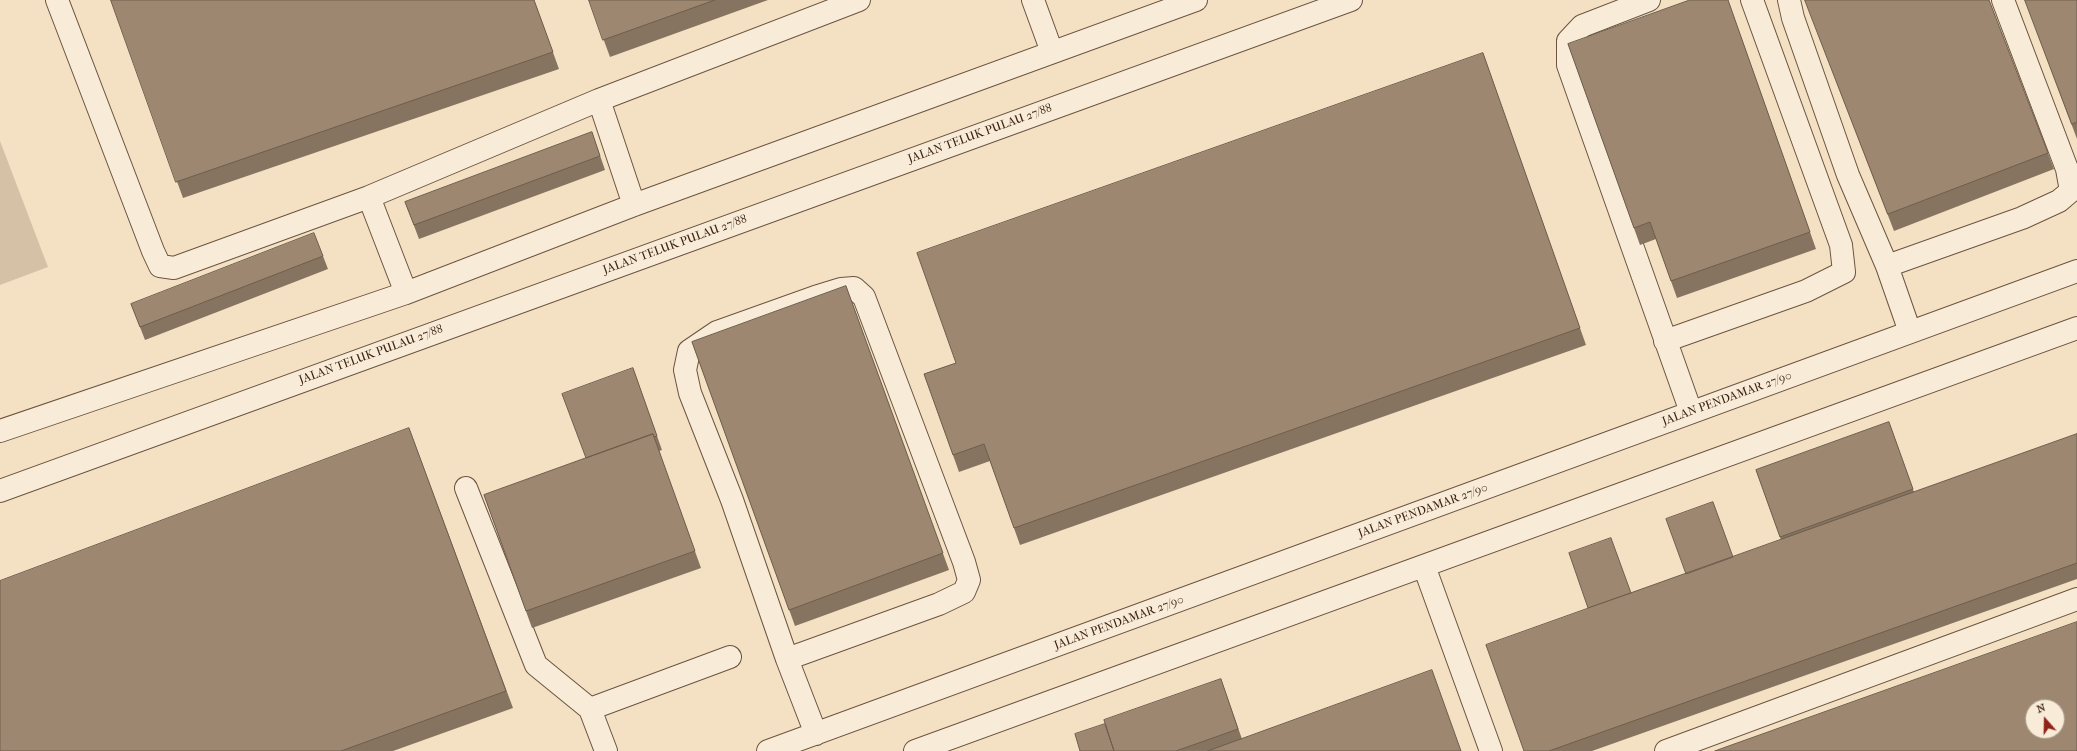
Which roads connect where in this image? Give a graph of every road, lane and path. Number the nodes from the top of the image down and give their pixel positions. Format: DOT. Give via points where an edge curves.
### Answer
graph roads {
  1 [pos="57,0"];
  2 [pos="859,0"];
  3 [pos="1033,0"];
  4 [pos="1196,0"];
  5 [pos="1351,0"];
  6 [pos="1649,0"];
  7 [pos="1752,0"];
  8 [pos="1789,0"];
  9 [pos="2003,0"];
  10 [pos="1052,52"];
  11 [pos="599,100"];
  12 [pos="369,197"];
  13 [pos="634,205"];
  14 [pos="1887,266"];
  15 [pos="2077,271"];
  16 [pos="406,293"];
  17 [pos="2077,328"];
  18 [pos="1910,332"];
  19 [pos="1665,341"];
  20 [pos="1691,412"];
  21 [pos="0,431"];
  22 [pos="466,488"];
  23 [pos="0,491"];
  24 [pos="1424,566"];
  25 [pos="2077,599"];
  26 [pos="730,657"];
  27 [pos="787,659"];
  28 [pos="590,709"];
  29 [pos="816,734"];
  30 [pos="606,751"];
  31 [pos="768,751"];
  32 [pos="915,751"];
  33 [pos="1491,751"];
  34 [pos="1666,751"];
  1 -- 12 [label="street" via="160,266 174,268"];
  2 -- 11 [label="street"];
  3 -- 10 [label="street"];
  4 -- 10 [label="street"];
  5 -- 23 [label="street, JALAN TELUK PULAU 27/88"];
  6 -- 19 [label="street" via="1582,26 1568,41 1568,65"];
  7 -- 19 [label="street" via="1841,245 1844,272 1806,291"];
  8 -- 14 [label="street" via="1848,175"];
  9 -- 14 [label="street" via="2066,169 2071,191 2059,201 2022,218"];
  10 -- 13 [label="street"];
  11 -- 12 [label="street"];
  11 -- 13 [label="street"];
  12 -- 16 [label="street"];
  13 -- 16 [label="street"];
  14 -- 18 [label="street"];
  15 -- 18 [label="street, JALAN PENDAMAR 27/90"];
  16 -- 21 [label="street"];
  17 -- 24 [label="street"];
  18 -- 20 [label="street, JALAN PENDAMAR 27/90"];
  19 -- 20 [label="street"];
  20 -- 29 [label="street, JALAN PENDAMAR 27/90"];
  22 -- 28 [label="street" via="536,665"];
  24 -- 32 [label="street"];
  24 -- 33 [label="street"];
  25 -- 34 [label="street"];
  26 -- 28 [label="street"];
  27 -- 27 [label="street" via="732,500 690,393 685,370 689,351 718,332 815,297 854,288 864,297 969,580 964,592 938,604"];
  27 -- 29 [label="street"];
  28 -- 30 [label="street"];
  29 -- 31 [label="street, JALAN PENDAMAR 27/90"];
}
